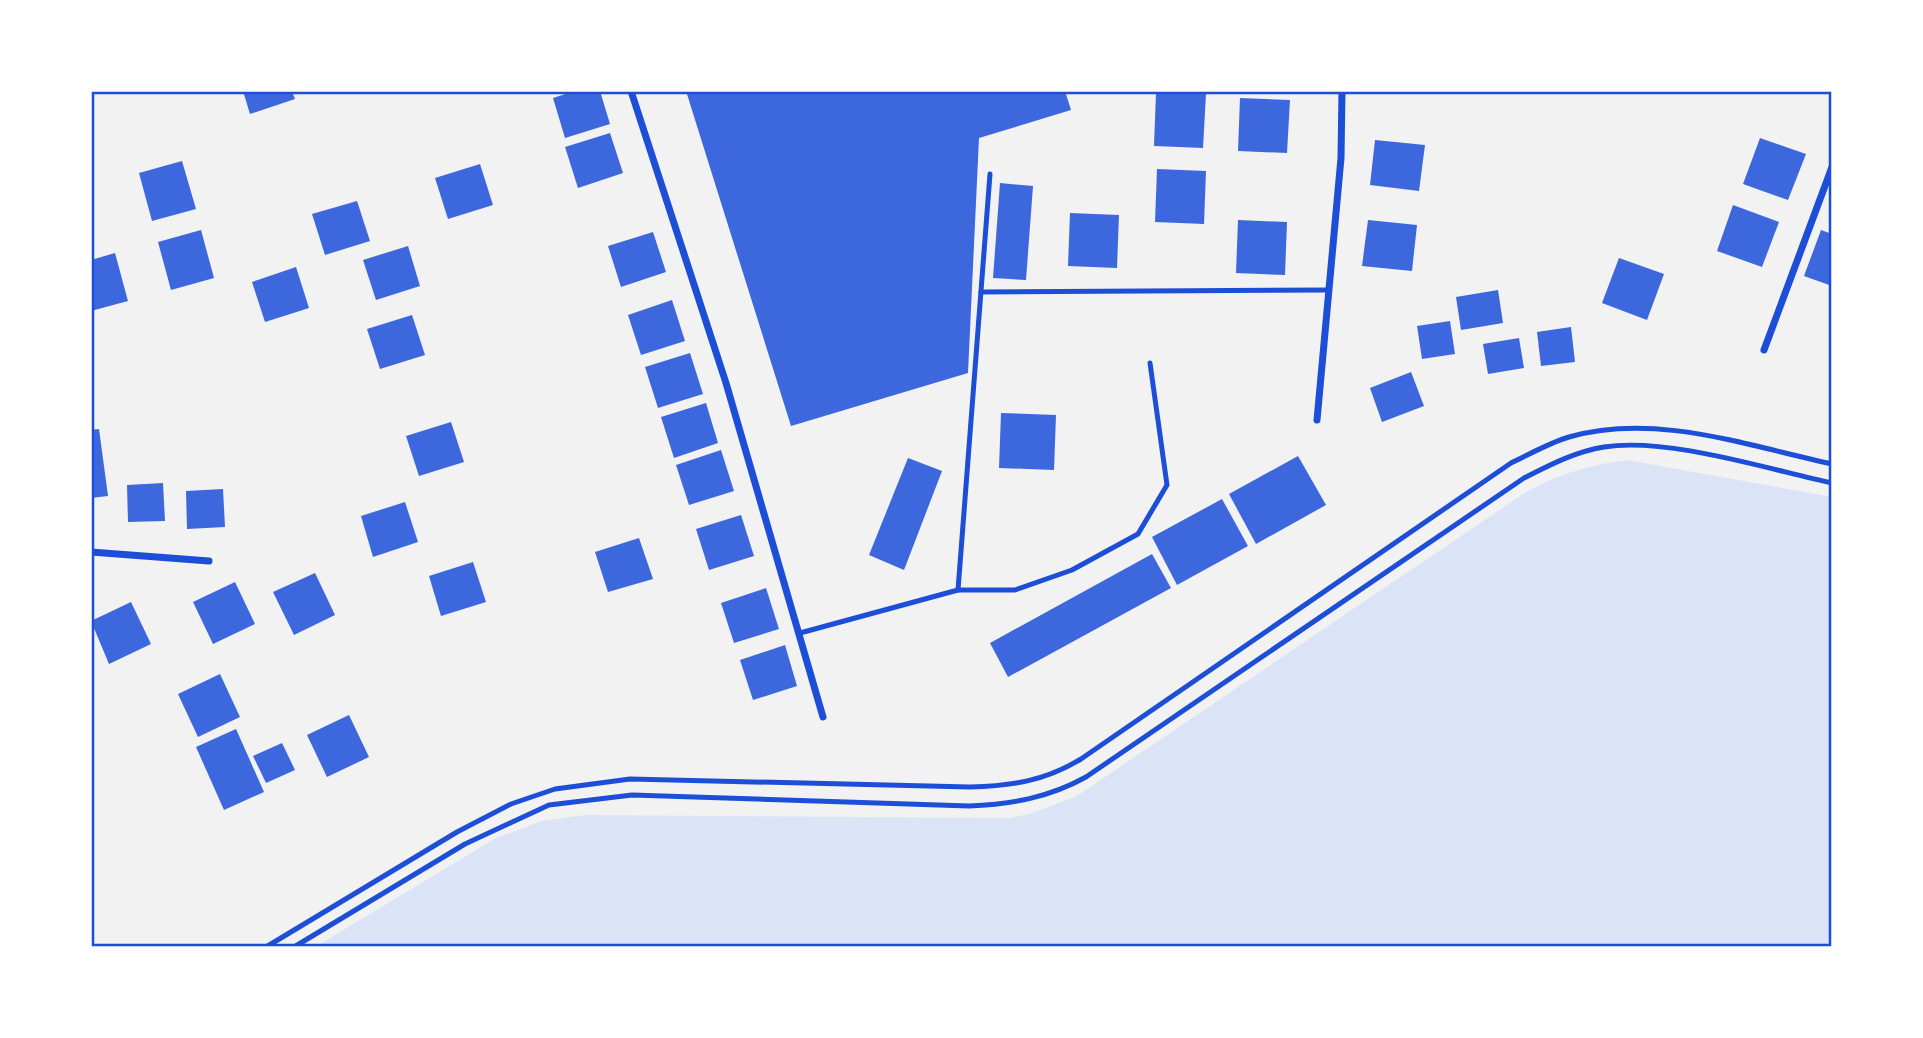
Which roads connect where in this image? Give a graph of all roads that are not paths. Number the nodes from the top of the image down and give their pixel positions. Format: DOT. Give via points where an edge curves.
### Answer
graph roads {
  1 [pos="631,91"];
  2 [pos="1342,91"];
  3 [pos="1832,167"];
  4 [pos="990,174"];
  5 [pos="1329,290"];
  6 [pos="981,292"];
  7 [pos="1764,350"];
  8 [pos="1150,362"];
  9 [pos="1317,420"];
  10 [pos="1832,464"];
  11 [pos="1832,483"];
  12 [pos="91,552"];
  13 [pos="209,561"];
  14 [pos="958,590"];
  15 [pos="800,633"];
  16 [pos="823,717"];
  17 [pos="266,947"];
  18 [pos="294,947"];
  1 -- 15 [label="street" via="726,383"];
  2 -- 5 [label="street"];
  3 -- 7 [label="street"];
  4 -- 6 [label="lane"];
  5 -- 6 [label="lane"];
  5 -- 9 [label="street"];
  6 -- 14 [label="lane"];
  8 -- 14 [label="lane" via="1167,485 1138,534 1072,570 1016,590"];
  10 -- 17 [label="lane" via="1661,429 1608,429 1567,437 1511,463 1055,774 1027,783 984,787 654,779 555,789 512,804 457,832"];
  11 -- 18 [label="lane" via="1664,447 1624,445 1577,454 1524,478 1086,777 1052,793 1016,803 969,806 632,795 549,805 465,844"];
  12 -- 13 [label="street"];
  14 -- 15 [label="lane"];
  15 -- 16 [label="street"];
}
